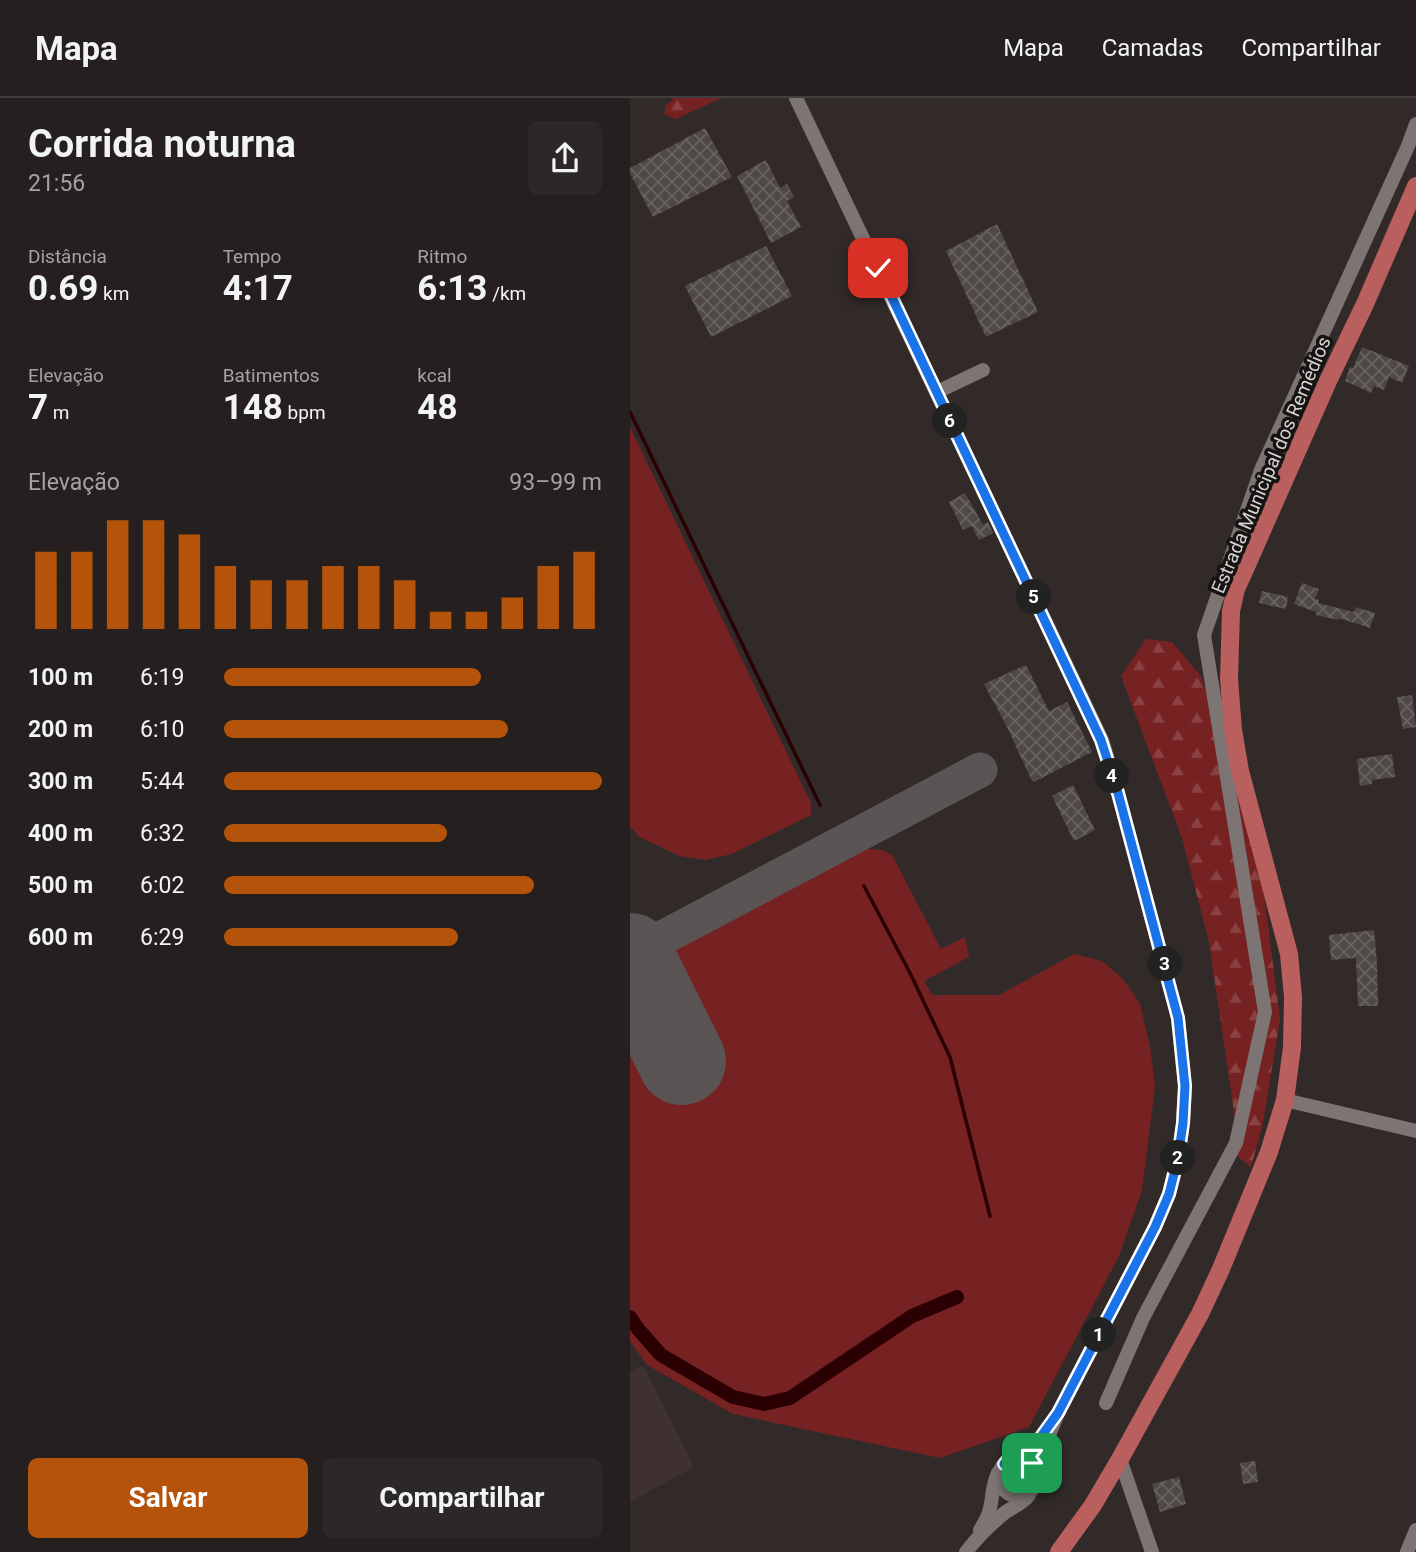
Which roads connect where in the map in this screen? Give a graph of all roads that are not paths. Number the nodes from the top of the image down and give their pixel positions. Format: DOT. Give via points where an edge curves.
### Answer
graph roads {
  1 [pos="796,98"];
  2 [pos="1416,124"];
  3 [pos="1416,186"];
  4 [pos="983,370"];
  5 [pos="937,392"];
  6 [pos="1285,1100"];
  7 [pos="1416,1130"];
  8 [pos="1106,1403"];
  9 [pos="1058,1413"];
  10 [pos="1120,1459"];
  11 [pos="1002,1466"];
  12 [pos="1034,1487"];
  13 [pos="1416,1530"];
  14 [pos="970,1546"];
  15 [pos="1059,1552"];
  16 [pos="1152,1552"];
  17 [pos="1407,1552"];
  1 -- 5 [label="street"];
  2 -- 8 [label="street" via="1261,470 1204,635 1265,1012 1236,1143 1143,1318"];
  3 -- 6 [label="main road, Estrada Municipal dos Remédios" via="1236,589 1231,611 1233,730 1289,954 1292,1047"];
  4 -- 5 [label="street"];
  5 -- 9 [label="street" via="1101,740 1168,976 1183,1052 1183,1123 1169,1194"];
  6 -- 7 [label="street"];
  6 -- 10 [label="main road, Estrada Municipal dos Remédios" via="1222,1269"];
  9 -- 11 [label="street" via="1040,1438 1012,1454"];
  9 -- 12 [label="street"];
  10 -- 15 [label="main road, Estrada Municipal dos Remédios"];
  10 -- 16 [label="street"];
  11 -- 12 [label="street" via="1015,1458 1027,1460 1038,1475"];
  11 -- 12 [label="street" via="999,1482 1006,1493 1018,1496"];
  11 -- 14 [label="street" via="993,1486 989,1515"];
  12 -- 14 [label="street" via="1021,1504 1005,1512"];
  13 -- 17 [label="street"];
}
